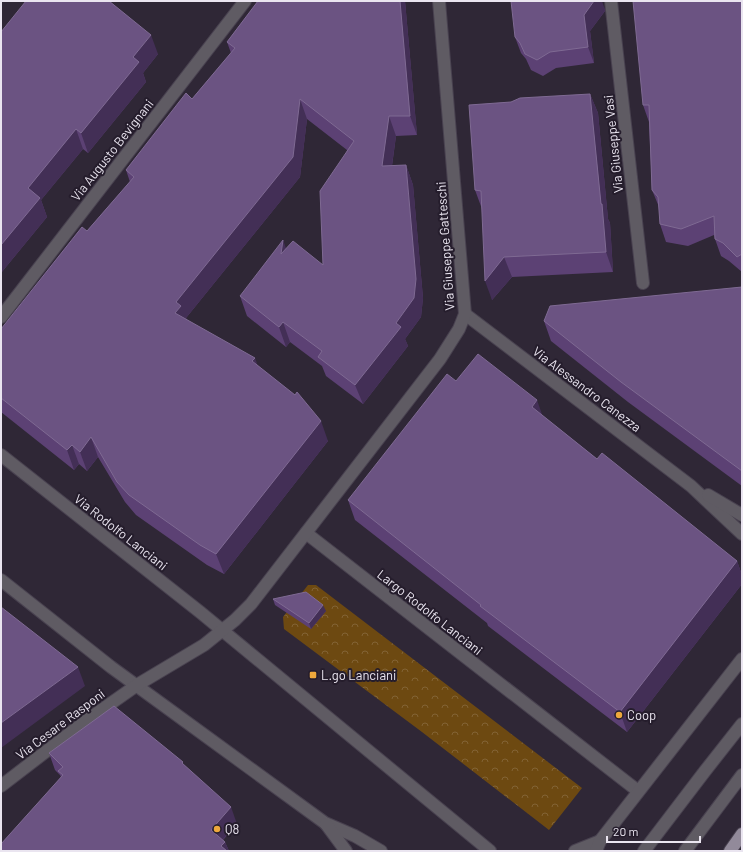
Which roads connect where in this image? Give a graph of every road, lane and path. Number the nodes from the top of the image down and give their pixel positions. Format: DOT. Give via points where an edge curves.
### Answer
graph roads {
  1 [pos="245,1"];
  2 [pos="439,1"];
  3 [pos="611,1"];
  4 [pos="643,283"];
  5 [pos="465,314"];
  6 [pos="1,317"];
  7 [pos="1,455"];
  8 [pos="691,486"];
  9 [pos="742,515"];
  10 [pos="306,533"];
  11 [pos="742,534"];
  12 [pos="1,580"];
  13 [pos="223,631"];
  14 [pos="742,659"];
  15 [pos="137,685"];
  16 [pos="742,724"];
  17 [pos="742,775"];
  18 [pos="1,786"];
  19 [pos="638,791"];
  20 [pos="325,823"];
  21 [pos="742,834"];
  22 [pos="599,848"];
  23 [pos="346,851"];
  24 [pos="381,851"];
  25 [pos="490,851"];
  26 [pos="575,851"];
  27 [pos="644,851"];
  28 [pos="685,851"];
  29 [pos="730,851"];
  1 -- 6 [label="street, Via Augusto Bevignani"];
  2 -- 5 [label="street, Via Giuseppe Gatteschi"];
  3 -- 4 [label="street, Via Giuseppe Vasi"];
  5 -- 8 [label="street, Via Alessandro Canezza"];
  5 -- 10 [label="street, Via Giuseppe Gatteschi" via="450,346"];
  7 -- 13 [label="street, Via Rodolfo Lanciani"];
  8 -- 9 [label="street, Via Alessandro Canezza"];
  8 -- 11 [label="street, Via Alessandro Canezza"];
  10 -- 13 [label="street" via="250,604"];
  10 -- 19 [label="street, Largo Rodolfo Lanciani"];
  12 -- 15 [label="street"];
  13 -- 15 [label="street"];
  13 -- 25 [label="street"];
  14 -- 19 [label="street"];
  15 -- 18 [label="street, Via Cesare Rasponi"];
  15 -- 20 [label="street"];
  16 -- 27 [label="street"];
  17 -- 28 [label="street"];
  19 -- 22 [label="street"];
  20 -- 23 [label="street"];
  20 -- 24 [label="street"];
  21 -- 29 [label="main road"];
  22 -- 26 [label="street"];
}
